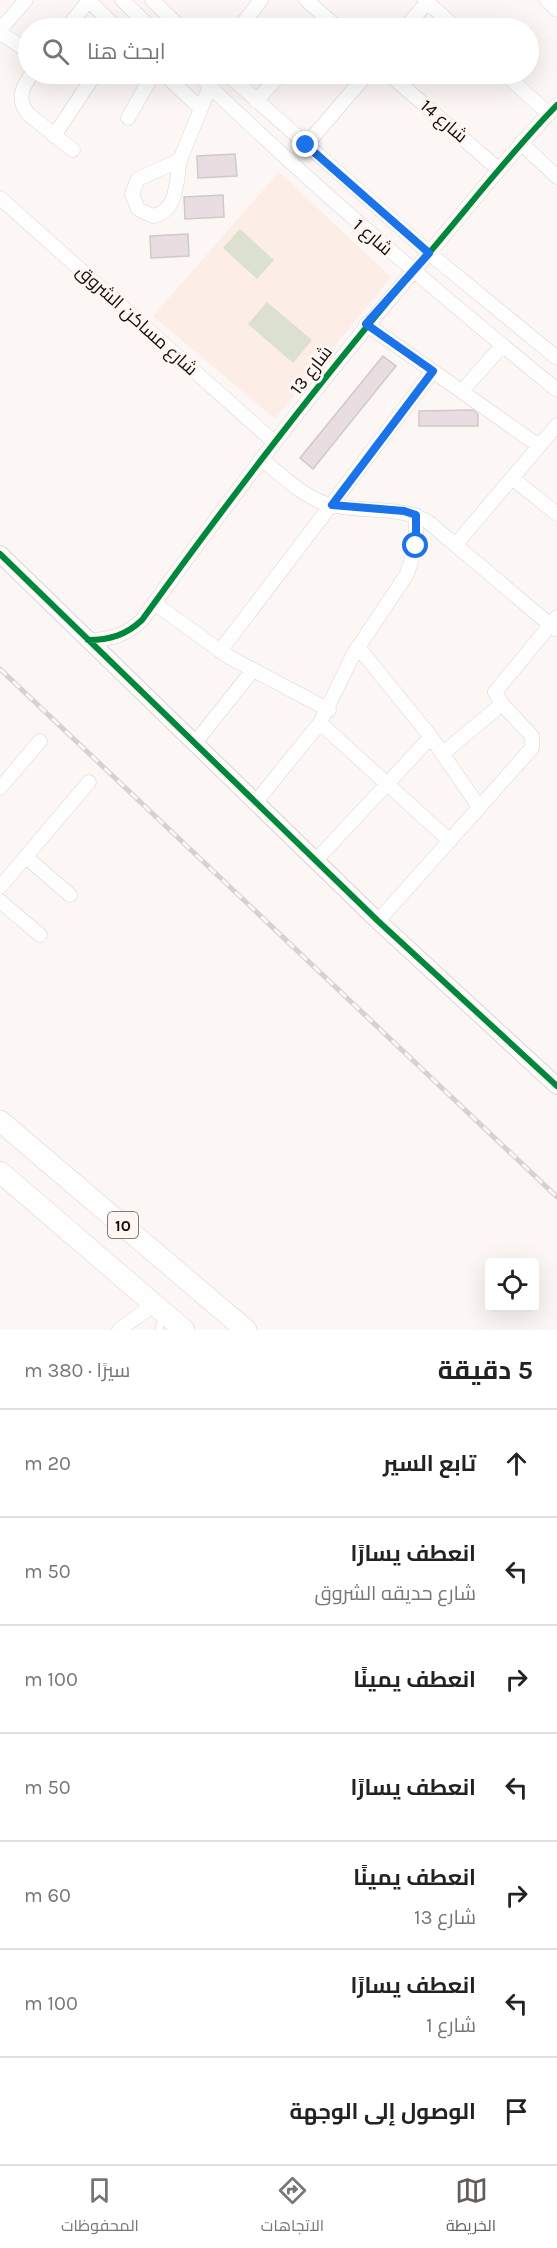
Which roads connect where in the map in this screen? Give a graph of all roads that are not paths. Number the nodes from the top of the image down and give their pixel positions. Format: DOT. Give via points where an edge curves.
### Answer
graph roads {
  1 [pos="26,0"];
  2 [pos="89,0"];
  3 [pos="122,0"];
  4 [pos="152,0"];
  5 [pos="261,0"];
  6 [pos="306,0"];
  7 [pos="547,0"];
  8 [pos="427,1"];
  9 [pos="167,5"];
  10 [pos="557,10"];
  11 [pos="135,13"];
  12 [pos="75,18"];
  13 [pos="107,18"];
  14 [pos="131,18"];
  15 [pos="140,18"];
  16 [pos="175,18"];
  17 [pos="247,18"];
  18 [pos="323,18"];
  19 [pos="413,18"];
  20 [pos="445,18"];
  21 [pos="0,32"];
  22 [pos="18,44"];
  23 [pos="26,84"];
  24 [pos="88,84"];
  25 [pos="147,84"];
  26 [pos="175,84"];
  27 [pos="238,84"];
  28 [pos="272,84"];
  29 [pos="358,84"];
  30 [pos="400,84"];
  31 [pos="519,84"];
  32 [pos="210,86"];
  33 [pos="256,101"];
  34 [pos="201,109"];
  35 [pos="553,109"];
  36 [pos="128,118"];
  37 [pos="54,135"];
  38 [pos="520,143"];
  39 [pos="306,145"];
  40 [pos="73,150"];
  41 [pos="180,160"];
  42 [pos="498,169"];
  43 [pos="557,177"];
  44 [pos="0,198"];
  45 [pos="429,253"];
  46 [pos="412,272"];
  47 [pos="366,324"];
  48 [pos="502,346"];
  49 [pos="557,358"];
  50 [pos="433,371"];
  51 [pos="557,390"];
  52 [pos="462,391"];
  53 [pos="557,425"];
  54 [pos="274,442"];
  55 [pos="539,446"];
  56 [pos="261,459"];
  57 [pos="512,478"];
  58 [pos="332,505"];
  59 [pos="557,514"];
  60 [pos="416,515"];
  61 [pos="456,544"];
  62 [pos="0,554"];
  63 [pos="154,603"];
  64 [pos="555,624"];
  65 [pos="88,640"];
  66 [pos="358,646"];
  67 [pos="220,651"];
  68 [pos="253,670"];
  69 [pos="502,704"];
  70 [pos="328,710"];
  71 [pos="320,723"];
  72 [pos="431,737"];
  73 [pos="40,741"];
  74 [pos="194,744"];
  75 [pos="442,754"];
  76 [pos="89,782"];
  77 [pos="387,784"];
  78 [pos="0,788"];
  79 [pos="255,802"];
  80 [pos="479,807"];
  81 [pos="450,841"];
  82 [pos="26,857"];
  83 [pos="316,861"];
  84 [pos="0,887"];
  85 [pos="70,895"];
  86 [pos="0,901"];
  87 [pos="378,921"];
  88 [pos="40,935"];
  89 [pos="557,1086"];
  90 [pos="0,1121"];
  91 [pos="0,1172"];
  92 [pos="158,1316"];
  93 [pos="118,1330"];
  94 [pos="184,1330"];
  95 [pos="246,1330"];
  1 -- 21 [label="street"];
  2 -- 12 [label="street"];
  2 -- 13 [label="street"];
  3 -- 11 [label="street"];
  4 -- 9 [label="street"];
  5 -- 17 [label="street"];
  6 -- 18 [label="street"];
  7 -- 10 [label="street"];
  8 -- 19 [label="street"];
  8 -- 20 [label="street"];
  9 -- 16 [label="street"];
  11 -- 14 [label="street"];
  11 -- 15 [label="street"];
  21 -- 22 [label="street"];
  23 -- 37 [label="street" via="21,93 23,108"];
  24 -- 37 [label="street"];
  25 -- 36 [label="street"];
  26 -- 34 [label="street"];
  27 -- 33 [label="street, شارع 1"];
  28 -- 33 [label="street"];
  29 -- 39 [label="street"];
  30 -- 42 [label="street, شارع 14"];
  31 -- 35 [label="street"];
  32 -- 34 [label="street"];
  32 -- 46 [label="street, شارع 1"];
  33 -- 39 [label="street, شارع 1"];
  34 -- 41 [label="street"];
  35 -- 38 [label="street, شارع 13"];
  37 -- 40 [label="street"];
  38 -- 42 [label="street, شارع 13"];
  38 -- 43 [label="street"];
  39 -- 45 [label="street, شارع 1"];
  42 -- 45 [label="street, شارع 13"];
  44 -- 54 [label="street, شارع مساكن الشروق"];
  45 -- 46 [label="street, شارع 13"];
  45 -- 49 [label="street, شارع 1"];
  46 -- 47 [label="street, شارع 13"];
  46 -- 48 [label="street, شارع 1"];
  47 -- 50 [label="street"];
  47 -- 54 [label="street, شارع 13"];
  48 -- 51 [label="street, شارع 1"];
  48 -- 52 [label="street"];
  50 -- 52 [label="street"];
  50 -- 58 [label="street"];
  52 -- 55 [label="street"];
  53 -- 55 [label="street"];
  54 -- 56 [label="street, شارع 13"];
  55 -- 57 [label="street"];
  56 -- 58 [label="street" via="312,497"];
  56 -- 63 [label="street, شارع 13"];
  57 -- 59 [label="street"];
  57 -- 61 [label="street"];
  58 -- 60 [label="street"];
  58 -- 67 [label="street"];
  60 -- 61 [label="street"];
  60 -- 66 [label="street" via="416,546 407,574"];
  61 -- 64 [label="street"];
  62 -- 65 [label="street"];
  63 -- 65 [label="street, شارع 13" via="142,620 124,634"];
  63 -- 67 [label="street"];
  64 -- 69 [label="street" via="496,687"];
  65 -- 74 [label="street"];
  66 -- 70 [label="street"];
  66 -- 72 [label="street"];
  67 -- 68 [label="street"];
  68 -- 70 [label="street"];
  68 -- 74 [label="street"];
  69 -- 75 [label="street"];
  69 -- 80 [label="street" via="532,736 534,745"];
  70 -- 71 [label="street"];
  71 -- 77 [label="street"];
  71 -- 79 [label="street"];
  72 -- 75 [label="street"];
  72 -- 77 [label="street"];
  73 -- 78 [label="street"];
  74 -- 79 [label="street"];
  75 -- 80 [label="street"];
  76 -- 82 [label="street"];
  77 -- 81 [label="street"];
  77 -- 83 [label="street"];
  79 -- 83 [label="street"];
  80 -- 81 [label="street"];
  81 -- 87 [label="street"];
  82 -- 84 [label="street"];
  82 -- 85 [label="street"];
  83 -- 87 [label="street"];
  86 -- 88 [label="street"];
  87 -- 89 [label="street"];
  90 -- 95 [label="main road, 10"];
  91 -- 92 [label="main road, 10"];
  92 -- 93 [label="street"];
  92 -- 94 [label="main road, 10"];
}
